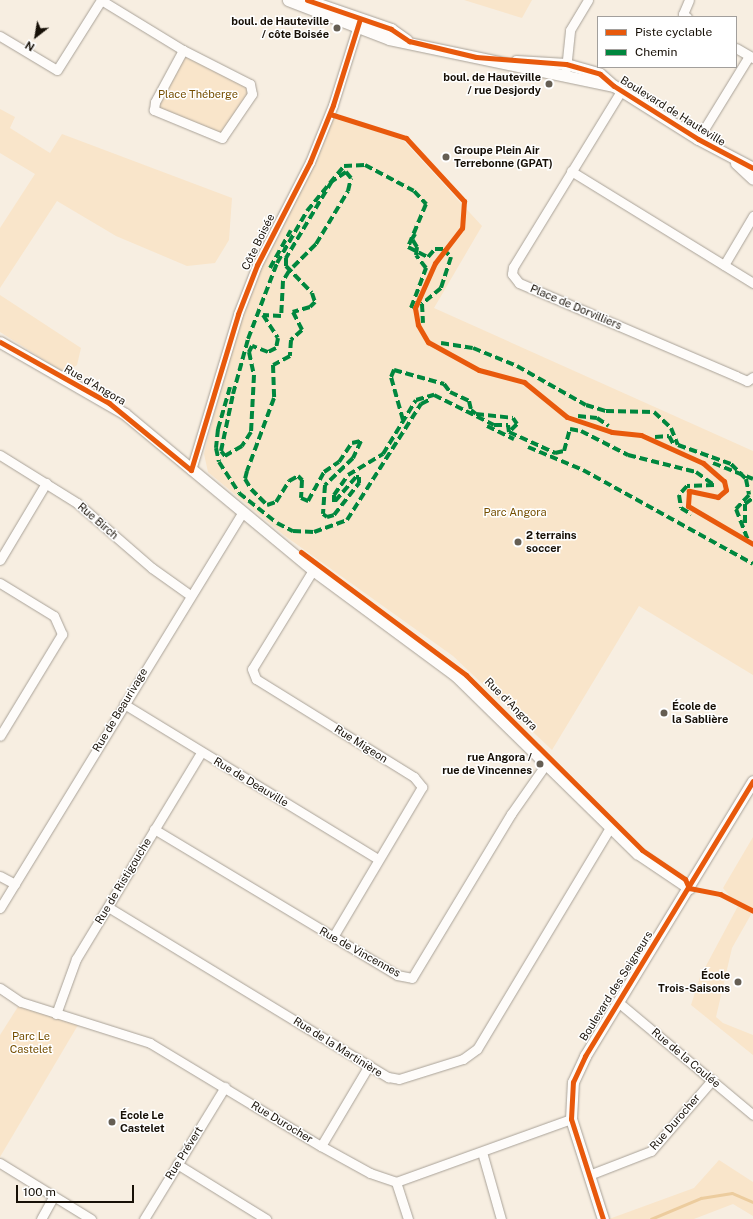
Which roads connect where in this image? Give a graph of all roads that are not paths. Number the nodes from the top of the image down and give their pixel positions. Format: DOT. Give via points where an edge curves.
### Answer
graph roads {
  1 [pos="101,0"];
  2 [pos="288,0"];
  3 [pos="307,0"];
  4 [pos="588,0"];
  5 [pos="689,0"];
  6 [pos="685,16"];
  7 [pos="358,23"];
  8 [pos="0,36"];
  9 [pos="737,49"];
  10 [pos="183,50"];
  11 [pos="751,57"];
  12 [pos="566,69"];
  13 [pos="617,89"];
  14 [pos="698,139"];
  15 [pos="735,161"];
  16 [pos="753,168"];
  17 [pos="571,171"];
  18 [pos="753,179"];
  19 [pos="753,216"];
  20 [pos="724,265"];
  21 [pos="753,284"];
  22 [pos="0,342"];
  23 [pos="753,377"];
  24 [pos="0,455"];
  25 [pos="191,470"];
  26 [pos="46,483"];
  27 [pos="242,513"];
  28 [pos="0,560"];
  29 [pos="313,570"];
  30 [pos="0,583"];
  31 [pos="190,595"];
  32 [pos="124,704"];
  33 [pos="0,736"];
  34 [pos="201,753"];
  35 [pos="546,764"];
  36 [pos="753,781"];
  37 [pos="611,826"];
  38 [pos="154,829"];
  39 [pos="378,859"];
  40 [pos="0,876"];
  41 [pos="15,884"];
  42 [pos="688,888"];
  43 [pos="108,907"];
  44 [pos="0,908"];
  45 [pos="333,937"];
  46 [pos="0,988"];
  47 [pos="618,1002"];
  48 [pos="56,1014"];
  49 [pos="369,1065"];
  50 [pos="712,1080"];
  51 [pos="225,1087"];
  52 [pos="753,1115"];
  53 [pos="572,1120"];
  54 [pos="321,1146"];
  55 [pos="482,1152"];
  56 [pos="0,1163"];
  57 [pos="177,1164"];
  58 [pos="589,1175"];
  59 [pos="396,1182"];
  60 [pos="54,1196"];
  61 [pos="41,1219"];
  62 [pos="91,1219"];
  63 [pos="144,1219"];
  64 [pos="266,1219"];
  65 [pos="408,1219"];
  66 [pos="501,1219"];
  67 [pos="603,1219"];
  1 -- 8 [label="street" via="57,70"];
  1 -- 10 [label="street"];
  2 -- 7 [label="street, Boulevard de Hauteville"];
  3 -- 7 [label="street, Boulevard de Hauteville"];
  4 -- 12 [label="street" via="570,30"];
  5 -- 6 [label="street" via="683,14"];
  7 -- 12 [label="street, Boulevard de Hauteville" via="391,29 409,41 505,62"];
  7 -- 25 [label="street, Côte Boisée" via="313,155 257,265 238,314"];
  9 -- 11 [label="street"];
  10 -- 10 [label="street" via="253,88 222,138 154,110 155,102"];
  11 -- 14 [label="street"];
  12 -- 13 [label="street, Boulevard de Hauteville" via="600,74"];
  13 -- 14 [label="street, Boulevard de Hauteville"];
  13 -- 17 [label="street, Place de Dorvilliers"];
  14 -- 15 [label="street, Boulevard de Hauteville"];
  15 -- 16 [label="street, Boulevard de Hauteville"];
  15 -- 18 [label="street, Boulevard de Hauteville"];
  17 -- 20 [label="street"];
  17 -- 23 [label="street, Place de Dorvilliers" via="512,267 514,279 747,381"];
  19 -- 20 [label="street"];
  20 -- 21 [label="street"];
  22 -- 25 [label="street, Rue d'Angora" via="114,406"];
  24 -- 26 [label="street, Rue Birch"];
  25 -- 27 [label="street, Rue d'Angora"];
  26 -- 28 [label="street"];
  26 -- 31 [label="street, Rue Birch" via="78,503 152,568"];
  27 -- 29 [label="street, Rue d'Angora"];
  27 -- 31 [label="street, Rue de Beaurivage"];
  29 -- 35 [label="street, Rue d'Angora" via="455,675"];
  29 -- 39 [label="street, Rue Migeon" via="252,669 256,679 414,777 422,787"];
  30 -- 33 [label="street" via="54,616 62,634"];
  31 -- 32 [label="street, Rue de Beaurivage"];
  32 -- 34 [label="street, Rue de Deauville"];
  32 -- 41 [label="street, Rue de Beaurivage"];
  34 -- 38 [label="street, Rue de Ristigouche"];
  34 -- 39 [label="street, Rue de Deauville"];
  35 -- 37 [label="street, Rue d'Angora"];
  35 -- 45 [label="street, Rue de Vincennes" via="511,814 412,978 397,975"];
  36 -- 42 [label="street, Boulevard des Seigneurs"];
  37 -- 42 [label="street, Rue d'Angora" via="659,870"];
  37 -- 49 [label="street, Rue de la Martinière" via="477,1049 463,1059 399,1079 388,1077"];
  38 -- 43 [label="street, Rue de Ristigouche"];
  38 -- 45 [label="street, Rue de Vincennes"];
  39 -- 45 [label="street, Rue Migeon"];
  40 -- 41 [label="street"];
  41 -- 44 [label="street, Rue de Beaurivage"];
  42 -- 47 [label="street, Boulevard des Seigneurs"];
  43 -- 48 [label="street, Rue de Ristigouche" via="76,960"];
  43 -- 49 [label="street, Rue de la Martinière"];
  46 -- 48 [label="street, Rue Durocher" via="21,1002"];
  47 -- 50 [label="street, Rue de la Coulée"];
  47 -- 53 [label="street, Boulevard des Seigneurs" via="573,1082"];
  48 -- 51 [label="street, Rue Durocher" via="150,1043"];
  49 -- 54 [label="street"];
  50 -- 52 [label="street, Rue de la Coulée"];
  50 -- 58 [label="street, Rue Durocher" via="651,1151"];
  51 -- 54 [label="street, Rue Durocher"];
  51 -- 57 [label="street, Rue Prévert"];
  53 -- 55 [label="street"];
  53 -- 58 [label="street, Boulevard des Seigneurs"];
  54 -- 59 [label="street, Rue Durocher" via="370,1173"];
  55 -- 59 [label="street"];
  55 -- 66 [label="street"];
  56 -- 60 [label="street"];
  57 -- 63 [label="street, Rue Prévert"];
  57 -- 64 [label="street"];
  58 -- 67 [label="street, Boulevard des Seigneurs"];
  59 -- 65 [label="street"];
  60 -- 61 [label="street"];
  60 -- 62 [label="street"];
}
